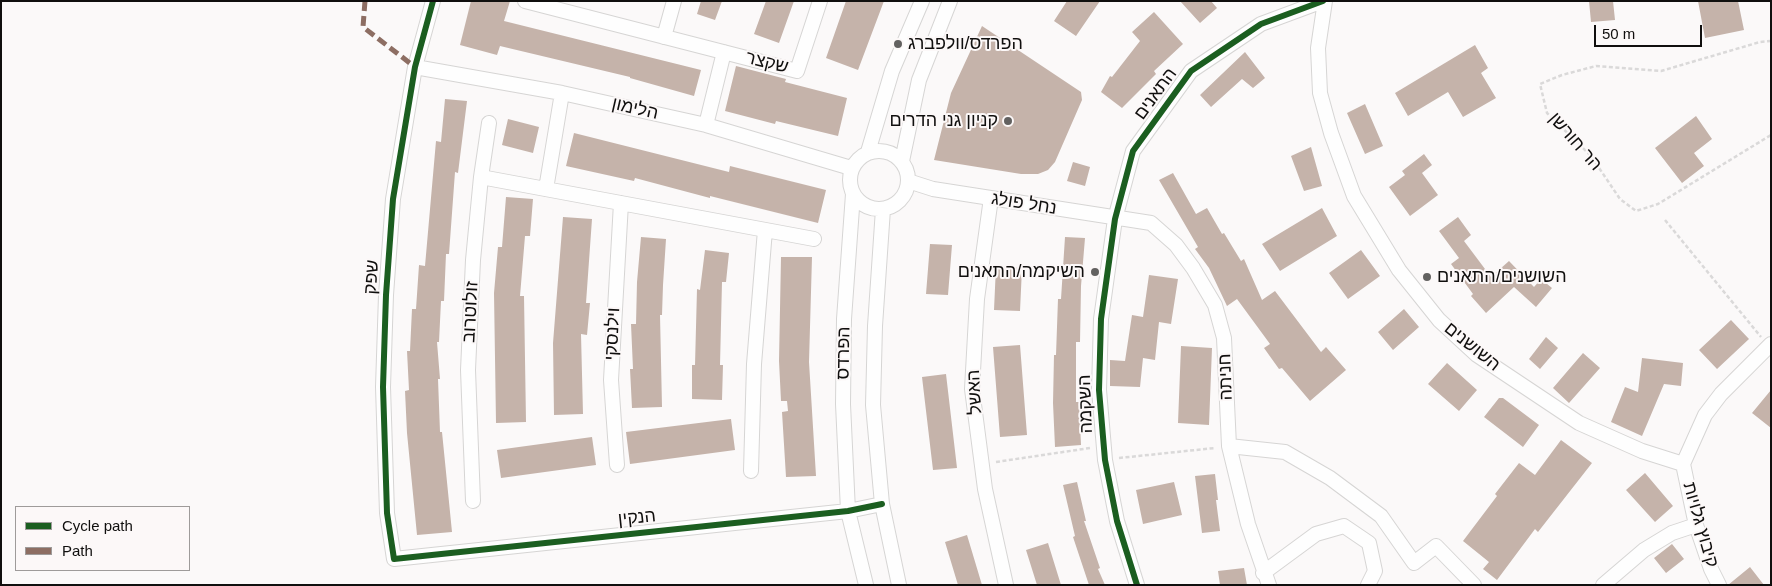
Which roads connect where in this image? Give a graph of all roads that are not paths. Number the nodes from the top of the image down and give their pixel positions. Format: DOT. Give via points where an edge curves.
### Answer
graph roads {
  1 [pos="434,1"];
  2 [pos="674,1"];
  3 [pos="820,1"];
  4 [pos="922,1"];
  5 [pos="950,1"];
  6 [pos="1324,1"];
  7 [pos="525,2"];
  8 [pos="664,37"];
  9 [pos="724,52"];
  10 [pos="415,67"];
  11 [pos="562,93"];
  12 [pos="489,124"];
  13 [pos="706,125"];
  14 [pos="868,152"];
  15 [pos="902,161"];
  16 [pos="851,168"];
  17 [pos="481,177"];
  18 [pos="908,181"];
  19 [pos="546,189"];
  20 [pos="933,189"];
  21 [pos="853,194"];
  22 [pos="991,198"];
  23 [pos="900,200"];
  24 [pos="621,203"];
  25 [pos="883,209"];
  26 [pos="1115,219"];
  27 [pos="765,230"];
  28 [pos="814,239"];
  29 [pos="1769,344"];
  30 [pos="1229,446"];
  31 [pos="1683,464"];
  32 [pos="618,465"];
  33 [pos="751,471"];
  34 [pos="473,501"];
  35 [pos="882,504"];
  36 [pos="848,511"];
  37 [pos="1696,525"];
  38 [pos="394,559"];
  39 [pos="1266,579"];
  40 [pos="866,585"];
  41 [pos="899,585"];
  42 [pos="1006,585"];
  43 [pos="1136,585"];
  44 [pos="1368,585"];
  45 [pos="1474,585"];
  46 [pos="1603,585"];
  47 [pos="1719,585"];
  1 -- 10 [label="street, שפק"];
  2 -- 8 [label="street"];
  3 -- 9 [label="street, שקצר" via="797,71"];
  4 -- 14 [label="street" via="892,71"];
  5 -- 15 [label="street" via="919,80"];
  6 -- 26 [label="street, התאנים" via="1262,24 1191,71 1133,151"];
  6 -- 31 [label="street, השושנים" via="1318,48 1320,93 1331,134 1354,196 1399,270 1439,320 1477,355 1579,423 1642,451"];
  7 -- 8 [label="street, שקצר"];
  8 -- 9 [label="street, שקצר"];
  9 -- 13 [label="street, שקצר"];
  10 -- 11 [label="street, הלימון"];
  10 -- 38 [label="street, שפק" via="393,199 386,295 383,387 387,513"];
  11 -- 13 [label="street, הלימון"];
  11 -- 19 [label="street"];
  12 -- 17 [label="street, זולוטרוב"];
  13 -- 16 [label="street, הלימון"];
  14 -- 15 [label="street" via="891,152"];
  14 -- 16 [label="street" via="859,157"];
  15 -- 18 [label="street"];
  16 -- 21 [label="street" via="849,178"];
  17 -- 19 [label="street"];
  17 -- 34 [label="street, זולוטרוב" via="468,370"];
  18 -- 20 [label="street, נחל פולג"];
  18 -- 23 [label="street"];
  19 -- 24 [label="street"];
  20 -- 22 [label="street, נחל פולג"];
  20 -- 23 [label="street, נחל פולג"];
  21 -- 25 [label="street" via="864,206"];
  21 -- 36 [label="street, הפרדס" via="844,319 843,404"];
  22 -- 26 [label="street, נחל פולג"];
  22 -- 42 [label="street, האשל" via="977,299 972,389 986,489"];
  23 -- 25 [label="street"];
  24 -- 27 [label="street"];
  24 -- 32 [label="street, וילנסקי" via="611,380"];
  25 -- 35 [label="street, הפרדס" via="873,404"];
  26 -- 30 [label="street, חניתה" via="1151,224 1176,245 1215,305 1224,338"];
  26 -- 43 [label="street, השקמה" via="1101,319 1099,390 1104,453 1117,521"];
  27 -- 28 [label="street"];
  27 -- 33 [label="street" via="754,364"];
  29 -- 31 [label="street" via="1721,394 1705,416"];
  30 -- 39 [label="street, חניתה" via="1248,524"];
  30 -- 45 [label="street" via="1285,452 1330,478 1381,516 1414,563 1436,546"];
  31 -- 37 [label="street, קיבוץ גלויות"];
  35 -- 36 [label="street, הנקין"];
  35 -- 41 [label="street, הפרדס"];
  36 -- 38 [label="street, הנקין"];
  36 -- 40 [label="street, הפרדס"];
  37 -- 46 [label="street" via="1672,533 1651,546"];
  37 -- 47 [label="street, קיבוץ גלויות"];
  39 -- 44 [label="street" via="1316,534 1344,526 1369,543 1375,571"];
}
